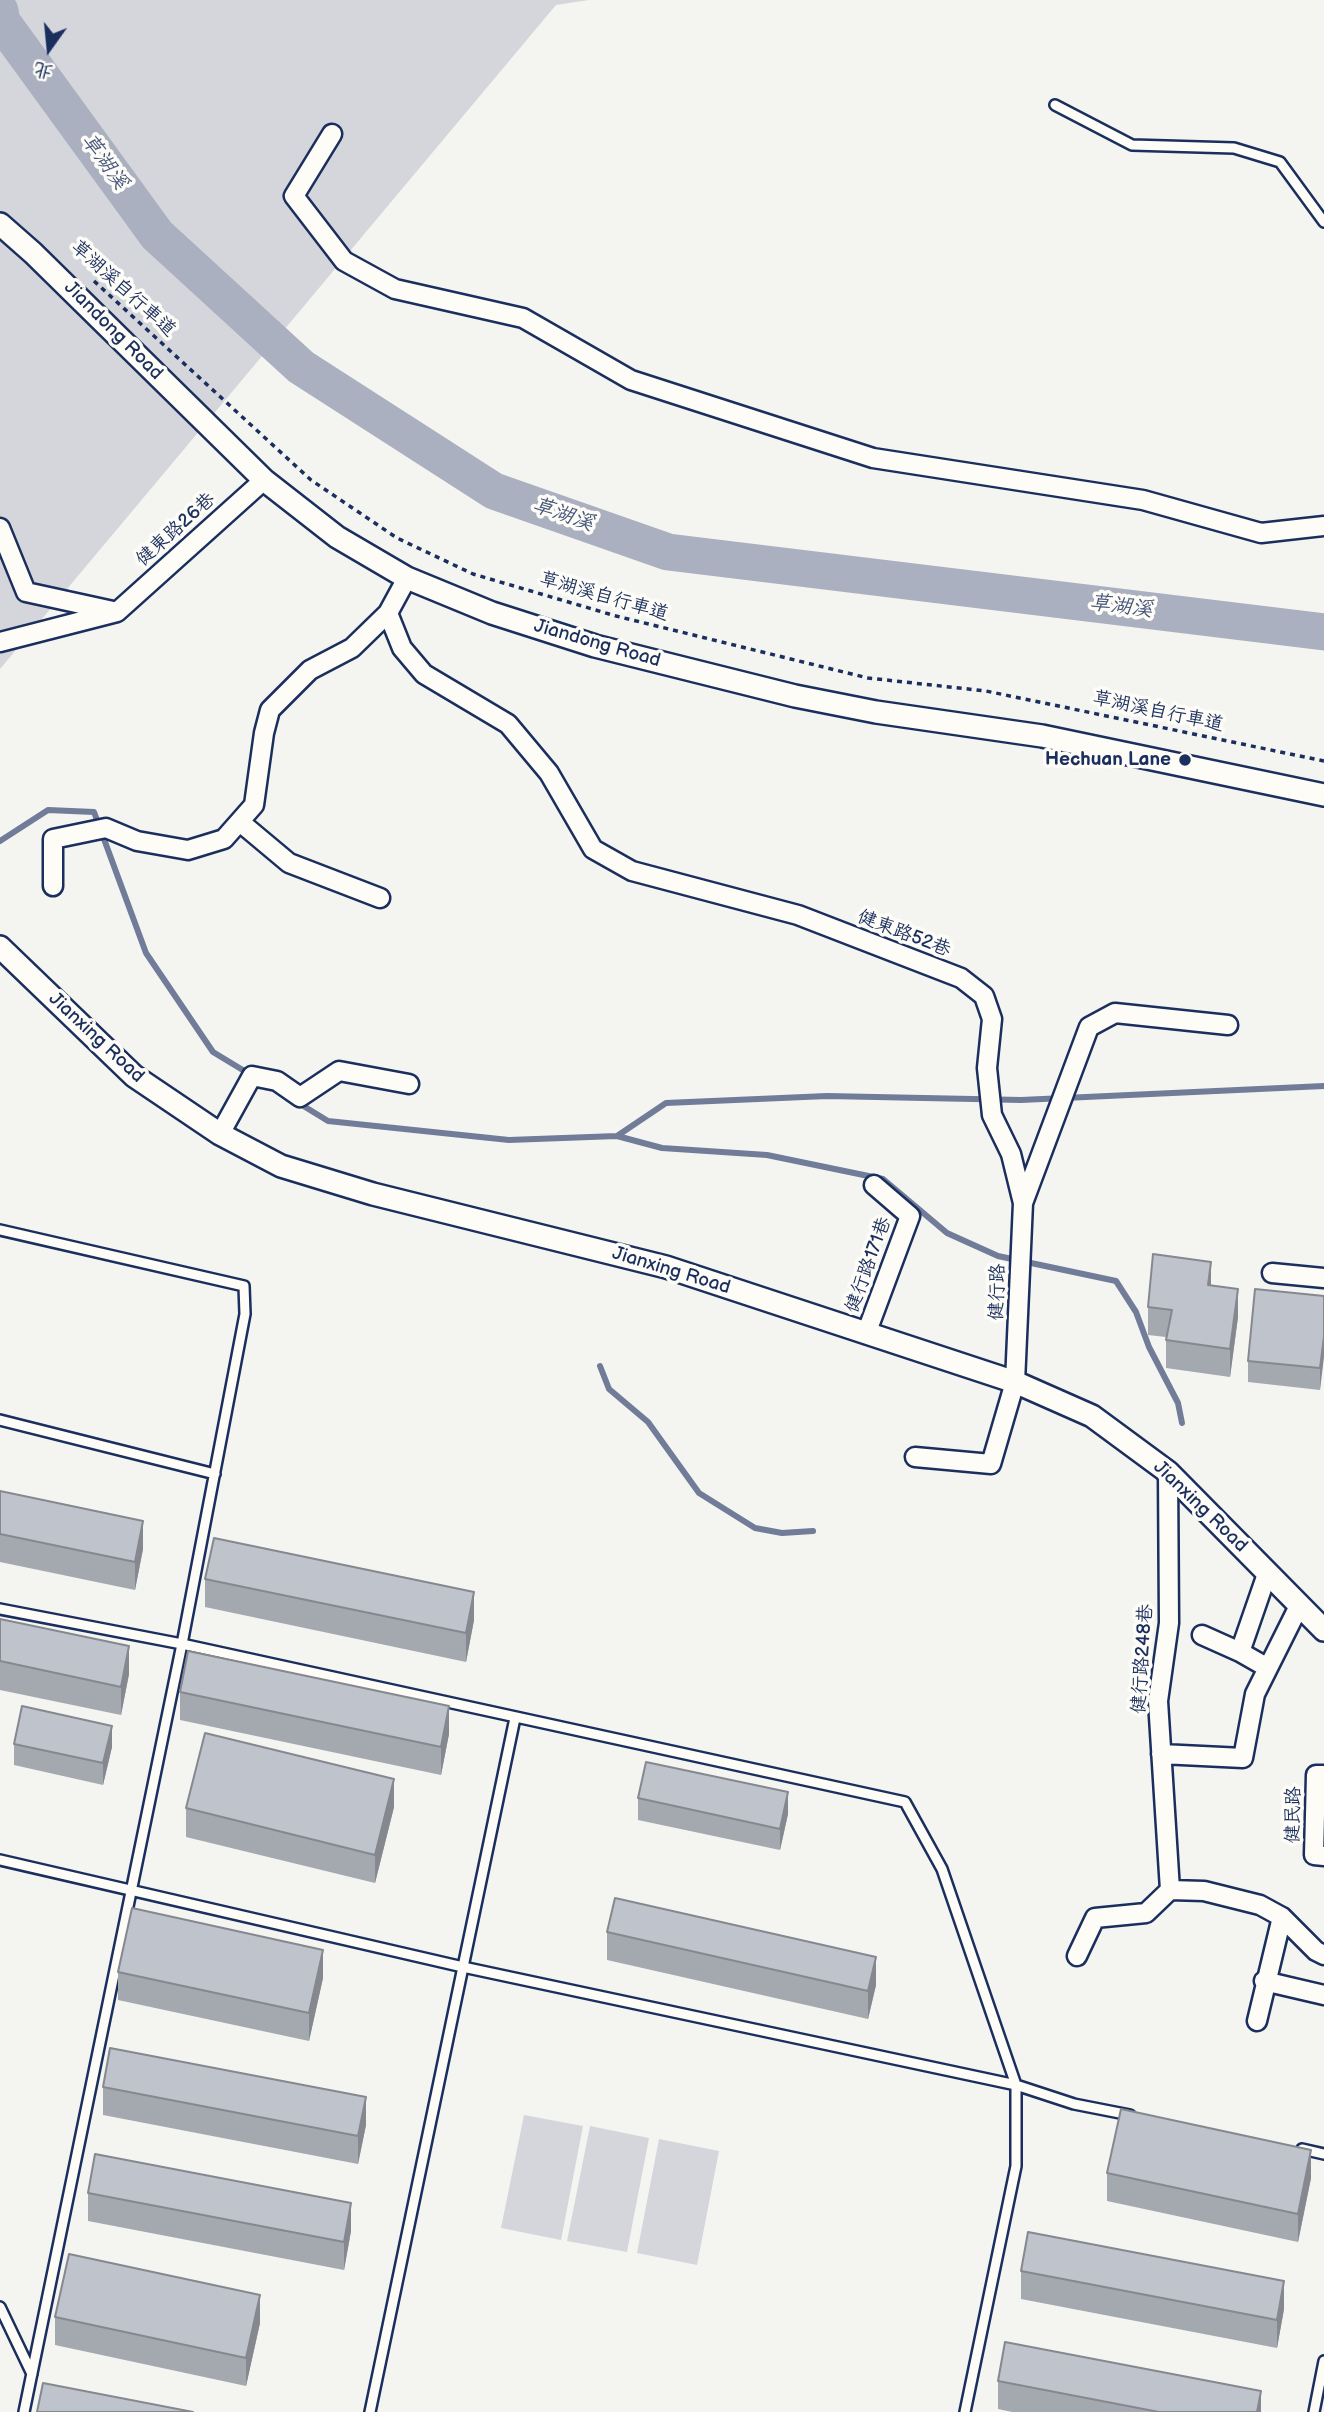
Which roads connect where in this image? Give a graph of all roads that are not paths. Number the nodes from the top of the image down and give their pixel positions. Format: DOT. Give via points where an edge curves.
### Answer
graph roads {
  1 [pos="1055,105"];
  2 [pos="332,134"];
  3 [pos="1324,222"];
  4 [pos="0,224"];
  5 [pos="264,480"];
  6 [pos="1324,526"];
  7 [pos="0,528"];
  8 [pos="407,578"];
  9 [pos="117,612"];
  10 [pos="388,613"];
  11 [pos="0,642"];
  12 [pos="1324,795"];
  13 [pos="240,822"];
  14 [pos="53,886"];
  15 [pos="380,898"];
  16 [pos="0,947"];
  17 [pos="1228,1025"];
  18 [pos="409,1084"];
  19 [pos="220,1134"];
  20 [pos="874,1185"];
  21 [pos="1023,1203"];
  22 [pos="0,1230"];
  23 [pos="1272,1273"];
  24 [pos="1324,1278"];
  25 [pos="866,1334"];
  26 [pos="1015,1382"];
  27 [pos="0,1420"];
  28 [pos="915,1457"];
  29 [pos="1168,1472"];
  30 [pos="215,1474"];
  31 [pos="1266,1574"];
  32 [pos="1299,1606"];
  33 [pos="0,1609"];
  34 [pos="1324,1630"];
  35 [pos="1202,1634"];
  36 [pos="183,1644"];
  37 [pos="1241,1651"];
  38 [pos="1268,1668"];
  39 [pos="516,1718"];
  40 [pos="1161,1754"];
  41 [pos="1324,1774"];
  42 [pos="1324,1856"];
  43 [pos="0,1860"];
  44 [pos="1170,1890"];
  45 [pos="132,1891"];
  46 [pos="1282,1917"];
  47 [pos="1324,1955"];
  48 [pos="1077,1956"];
  49 [pos="463,1966"];
  50 [pos="1264,1981"];
  51 [pos="1324,1995"];
  52 [pos="1257,2021"];
  53 [pos="1016,2085"];
  54 [pos="1140,2117"];
  55 [pos="1284,2146"];
  56 [pos="1324,2154"];
  57 [pos="0,2307"];
  58 [pos="1324,2361"];
  59 [pos="32,2374"];
  60 [pos="24,2412"];
  61 [pos="370,2412"];
  62 [pos="965,2412"];
  63 [pos="1314,2412"];
  1 -- 3 [label="lane" via="1132,145 1234,148 1280,162"];
  2 -- 6 [label="street" via="293,196 344,261 395,289 523,318 631,380 873,458 1143,500 1261,533"];
  4 -- 5 [label="street, Jiandong Road"];
  5 -- 8 [label="street, Jiandong Road" via="337,537"];
  5 -- 9 [label="street, 健東路26巷"];
  7 -- 9 [label="street" via="26,592"];
  8 -- 10 [label="street"];
  8 -- 12 [label="street, Jiandong Road" via="492,613 595,646 795,696 1042,736"];
  9 -- 11 [label="street, 健東路26巷"];
  10 -- 13 [label="street" via="352,648 310,670 270,710 254,806"];
  10 -- 21 [label="street, 健東路52巷" via="402,648 424,674 508,724 549,773 593,849 632,871 798,915 961,978 984,996 992,1019 987,1068 992,1115 1011,1154"];
  13 -- 14 [label="street" via="224,839 188,850 138,841 106,828 53,839"];
  13 -- 15 [label="street" via="289,863"];
  16 -- 19 [label="street, Jianxing Road" via="134,1076"];
  17 -- 21 [label="street" via="1115,1013 1089,1027"];
  18 -- 19 [label="street" via="339,1071 300,1097 278,1081 252,1076"];
  19 -- 25 [label="street, Jianxing Road" via="281,1166 323,1180 666,1266"];
  20 -- 25 [label="street, 健行路171巷" via="910,1216"];
  21 -- 26 [label="street, 健行路"];
  22 -- 30 [label="lane" via="244,1286 245,1314"];
  23 -- 24 [label="street"];
  25 -- 26 [label="street, Jianxing Road"];
  26 -- 28 [label="street, 健行路" via="991,1464"];
  26 -- 29 [label="street, Jianxing Road" via="1092,1416"];
  27 -- 30 [label="lane"];
  29 -- 31 [label="street, Jianxing Road"];
  29 -- 40 [label="street, 健行路248巷" via="1169,1623 1158,1701"];
  30 -- 36 [label="lane"];
  31 -- 32 [label="street, Jianxing Road"];
  31 -- 37 [label="street"];
  32 -- 34 [label="street, Jianxing Road"];
  32 -- 38 [label="street"];
  33 -- 36 [label="lane"];
  35 -- 37 [label="street"];
  36 -- 39 [label="lane"];
  36 -- 45 [label="lane"];
  37 -- 38 [label="street"];
  38 -- 40 [label="street" via="1255,1694 1243,1758"];
  39 -- 49 [label="lane"];
  39 -- 53 [label="lane" via="905,1802 942,1869"];
  40 -- 44 [label="street, 健行路248巷"];
  41 -- 42 [label="street, 健民路" via="1316,1775 1314,1856"];
  43 -- 45 [label="lane"];
  44 -- 46 [label="street" via="1204,1891 1260,1905"];
  44 -- 48 [label="street" via="1146,1913 1095,1919"];
  45 -- 49 [label="lane"];
  45 -- 59 [label="lane"];
  46 -- 47 [label="street"];
  46 -- 50 [label="street"];
  49 -- 53 [label="lane"];
  49 -- 61 [label="lane"];
  50 -- 51 [label="street"];
  50 -- 52 [label="street"];
  53 -- 54 [label="lane" via="1074,2104"];
  53 -- 62 [label="lane" via="1016,2166"];
  55 -- 56 [label="lane"];
  57 -- 59 [label="lane"];
  58 -- 63 [label="lane"];
  59 -- 60 [label="lane"];
}
